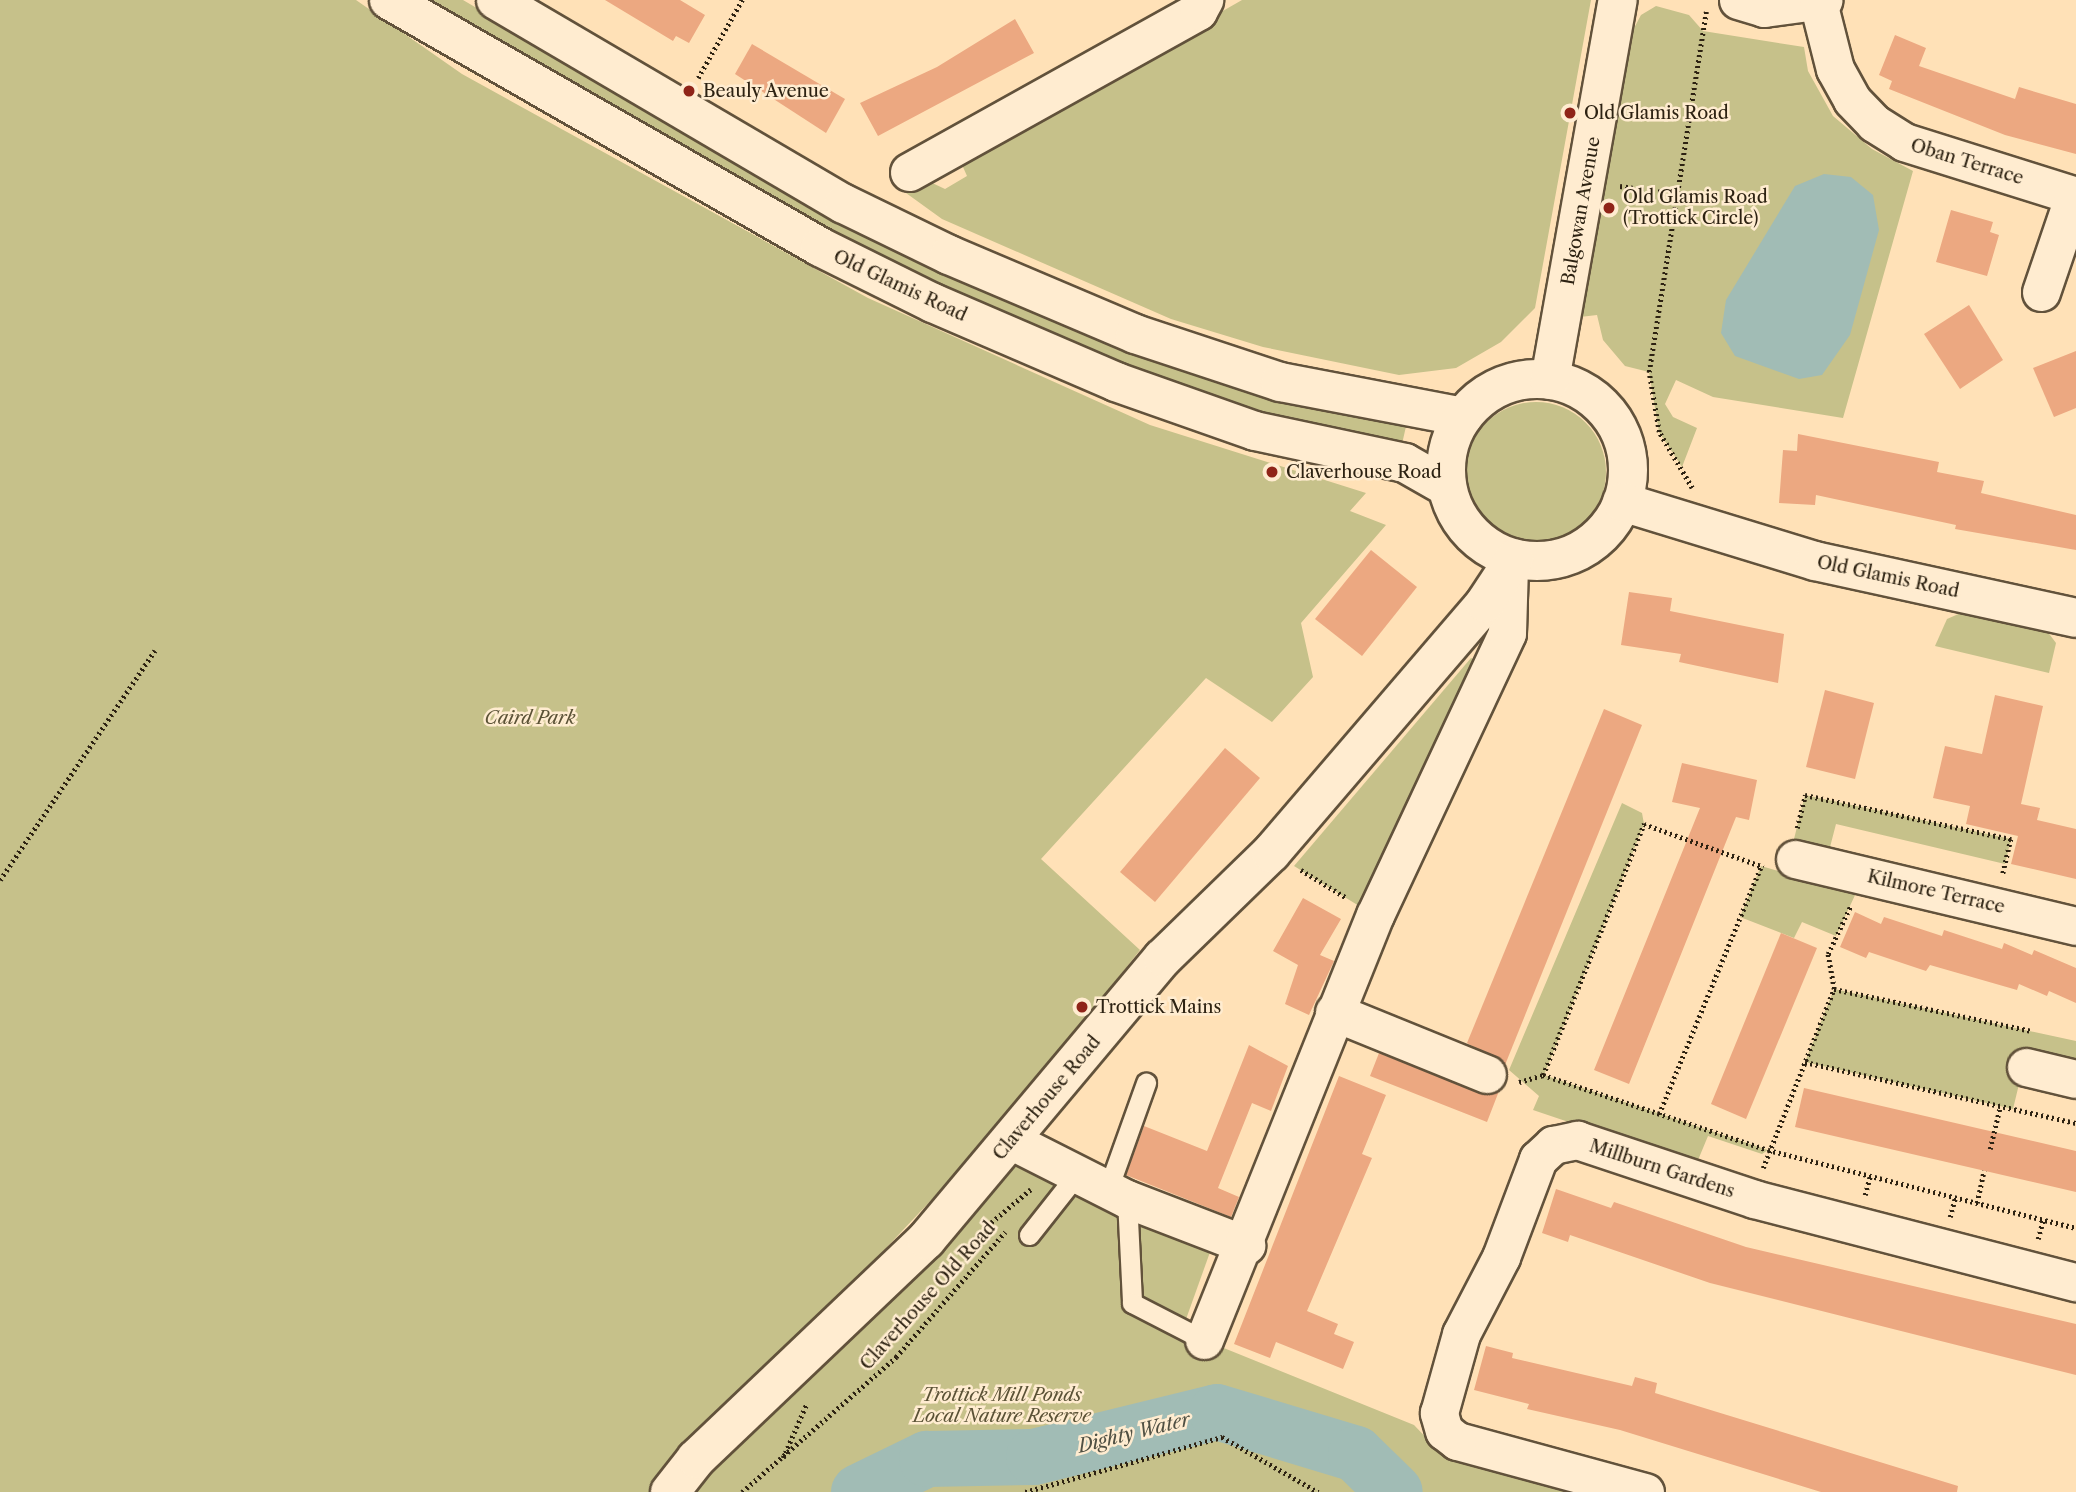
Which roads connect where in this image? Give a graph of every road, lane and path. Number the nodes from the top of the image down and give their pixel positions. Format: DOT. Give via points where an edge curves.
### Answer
graph roads {
  1 [pos="389,0"];
  2 [pos="496,0"];
  3 [pos="742,0"];
  4 [pos="1204,0"];
  5 [pos="1618,0"];
  6 [pos="1708,0"];
  7 [pos="1738,0"];
  8 [pos="1821,1"];
  9 [pos="680,109"];
  10 [pos="934,170"];
  11 [pos="1587,180"];
  12 [pos="1675,194"];
  13 [pos="2075,195"];
  14 [pos="2041,292"];
  15 [pos="1550,380"];
  16 [pos="1463,417"];
  17 [pos="1447,487"];
  18 [pos="1622,502"];
  19 [pos="1686,525"];
  20 [pos="1512,563"];
  21 [pos="2076,618"];
  22 [pos="155,650"];
  23 [pos="1271,853"];
  24 [pos="1781,860"];
  25 [pos="1865,876"];
  26 [pos="0,880"];
  27 [pos="1995,907"];
  28 [pos="1375,915"];
  29 [pos="2076,926"];
  30 [pos="1834,989"];
  31 [pos="1334,1012"];
  32 [pos="2044,1034"];
  33 [pos="1805,1062"];
  34 [pos="2026,1067"];
  35 [pos="1487,1074"];
  36 [pos="1544,1075"];
  37 [pos="2076,1079"];
  38 [pos="1146,1083"];
  39 [pos="2000,1107"];
  40 [pos="1659,1114"];
  41 [pos="2076,1123"];
  42 [pos="1012,1141"];
  43 [pos="1990,1149"];
  44 [pos="1768,1150"];
  45 [pos="1984,1171"];
  46 [pos="1104,1187"];
  47 [pos="1754,1199"];
  48 [pos="1977,1203"];
  49 [pos="1010,1226"];
  50 [pos="2076,1228"];
  51 [pos="1029,1235"];
  52 [pos="1246,1245"];
  53 [pos="2076,1282"];
  54 [pos="1204,1340"];
  55 [pos="670,1492"];
  56 [pos="742,1492"];
  57 [pos="1025,1492"];
  58 [pos="1318,1492"];
  59 [pos="1645,1492"];
  1 -- 17 [label="street, Old Glamis Road" via="820,247 933,303 1116,382 1255,431 1405,463"];
  2 -- 9 [label="street"];
  3 -- 9 [label="path"];
  4 -- 10 [label="street" via="1198,10"];
  5 -- 11 [label="street, Balgowan Avenue"];
  6 -- 12 [label="path"];
  7 -- 8 [label="street" via="1764,8"];
  8 -- 13 [label="street, Oban Terrace" via="1835,69 1852,100 1874,123 1904,142"];
  9 -- 16 [label="street" via="844,204 1135,334 1280,382"];
  11 -- 12 [label="path"];
  11 -- 15 [label="street, Balgowan Avenue"];
  12 -- 19 [label="path" via="1649,396 1659,432 1695,496"];
  13 -- 14 [label="street, Oban Terrace"];
  15 -- 16 [label="street" via="1516,381 1485,395"];
  15 -- 18 [label="street" via="1580,389 1605,409 1622,436 1628,468"];
  16 -- 17 [label="street" via="1448,450"];
  17 -- 20 [label="street" via="1470,533"];
  18 -- 19 [label="street, Old Glamis Road"];
  18 -- 20 [label="street" via="1606,530 1582,550 1556,560"];
  19 -- 21 [label="street, Old Glamis Road" via="1815,561"];
  20 -- 23 [label="street, Claverhouse Road"];
  20 -- 28 [label="street" via="1507,633"];
  22 -- 26 [label="path"];
  23 -- 28 [label="path"];
  23 -- 42 [label="street, Claverhouse Road" via="1163,958"];
  24 -- 25 [label="street, Kilmore Terrace"];
  24 -- 27 [label="path" via="1805,795 2011,839"];
  24 -- 36 [label="path" via="1644,824"];
  24 -- 40 [label="path"];
  25 -- 27 [label="street, Kilmore Terrace"];
  25 -- 30 [label="path" via="1828,954"];
  27 -- 29 [label="street, Kilmore Terrace"];
  28 -- 31 [label="street"];
  30 -- 32 [label="path"];
  30 -- 33 [label="path"];
  31 -- 35 [label="street"];
  31 -- 52 [label="street"];
  33 -- 39 [label="path"];
  33 -- 44 [label="path"];
  34 -- 37 [label="street"];
  35 -- 36 [label="path" via="1518,1082"];
  36 -- 40 [label="path"];
  38 -- 46 [label="lane"];
  39 -- 41 [label="path"];
  39 -- 43 [label="path"];
  40 -- 44 [label="path"];
  42 -- 46 [label="street"];
  42 -- 55 [label="street, Claverhouse Road" via="926,1240 696,1459"];
  44 -- 47 [label="path"];
  44 -- 48 [label="path"];
  45 -- 48 [label="path"];
  46 -- 51 [label="lane"];
  46 -- 52 [label="street"];
  46 -- 54 [label="lane" via="1132,1303"];
  47 -- 53 [label="street, Millburn Gardens"];
  47 -- 59 [label="street, Millburn Gardens" via="1577,1140 1553,1145 1538,1159 1501,1257 1461,1335 1439,1413 1444,1431 1457,1441"];
  48 -- 50 [label="path"];
  49 -- 56 [label="path, Claverhouse Old Road" via="896,1357"];
  52 -- 54 [label="street"];
  57 -- 58 [label="path" via="1222,1437"];
}
